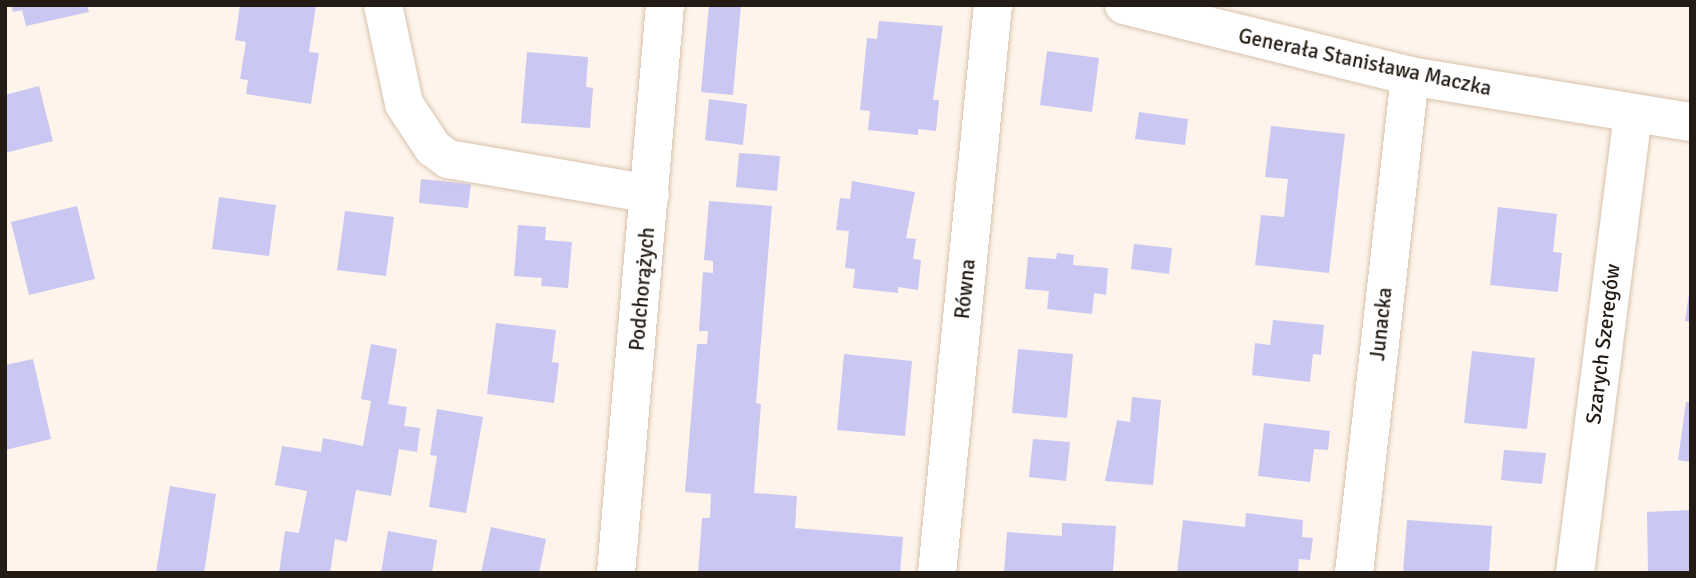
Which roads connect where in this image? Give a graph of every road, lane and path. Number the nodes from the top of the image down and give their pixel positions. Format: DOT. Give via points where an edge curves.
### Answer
graph roads {
  1 [pos="383,5"];
  2 [pos="664,5"];
  3 [pos="993,5"];
  4 [pos="1124,5"];
  5 [pos="1410,76"];
  6 [pos="1633,115"];
  7 [pos="1691,122"];
  8 [pos="650,194"];
  9 [pos="616,573"];
  10 [pos="937,573"];
  11 [pos="1354,573"];
  12 [pos="1575,573"];
  1 -- 8 [label="street" via="404,104 421,136 440,154"];
  2 -- 8 [label="street, Podchorążych"];
  3 -- 10 [label="street, Równa"];
  4 -- 5 [label="street, Generała Stanisława Maczka"];
  5 -- 6 [label="street, Generała Stanisława Maczka"];
  5 -- 11 [label="street, Junacka"];
  6 -- 7 [label="street, Generała Stanisława Maczka"];
  6 -- 12 [label="street, Szarych Szeregów"];
  8 -- 9 [label="street, Podchorążych"];
}
